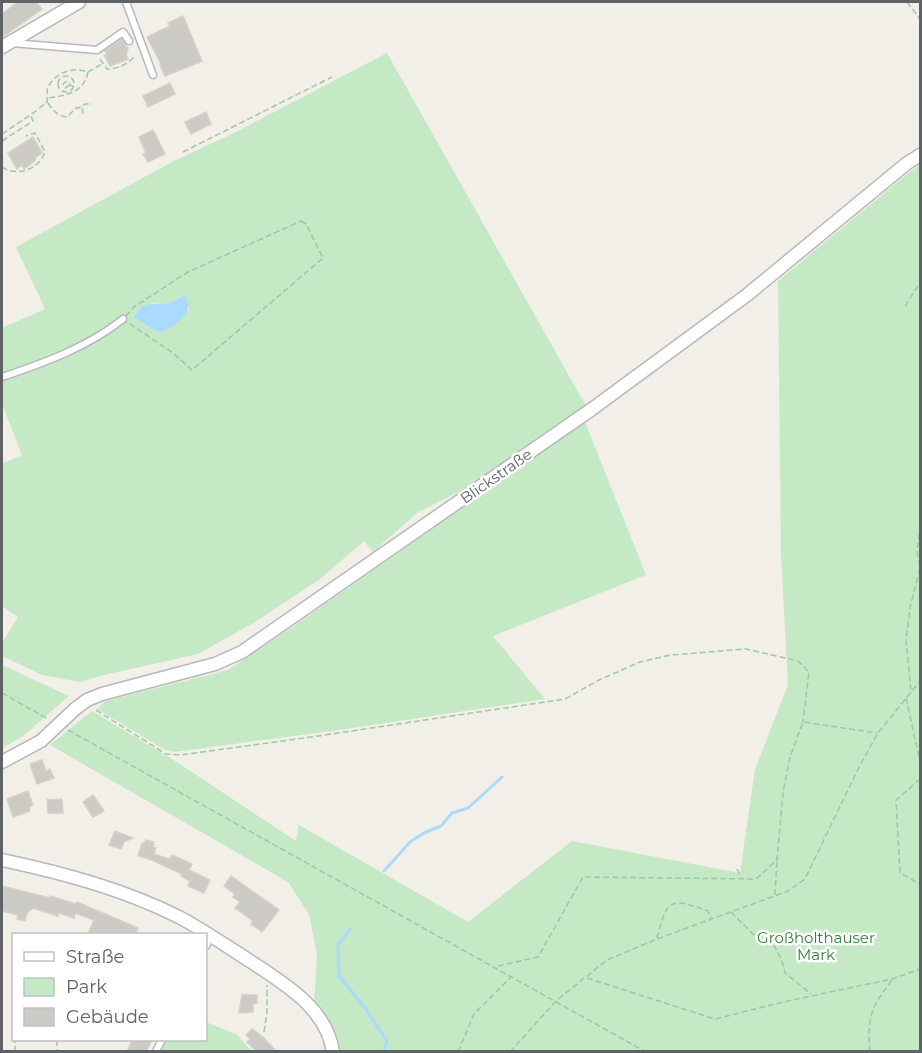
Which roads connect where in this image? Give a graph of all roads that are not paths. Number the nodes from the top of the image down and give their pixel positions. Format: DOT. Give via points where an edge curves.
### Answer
graph roads {
  1 [pos="79,2"];
  2 [pos="126,2"];
  3 [pos="129,41"];
  4 [pos="5,45"];
  5 [pos="153,75"];
  6 [pos="921,155"];
  7 [pos="123,319"];
  8 [pos="2,377"];
  9 [pos="2,762"];
  10 [pos="2,860"];
  11 [pos="197,933"];
  12 [pos="208,940"];
  13 [pos="162,1041"];
  14 [pos="157,1050"];
  15 [pos="333,1052"];
  1 -- 4 [label="street"];
  2 -- 5 [label="lane"];
  3 -- 4 [label="lane" via="123,32 97,50"];
  6 -- 9 [label="street, Blickstraße, bridge" via="747,295 592,409 242,652 215,664 87,700 41,741"];
  7 -- 8 [label="lane" via="82,345"];
  10 -- 11 [label="street" via="63,873 117,891 158,907"];
  12 -- 15 [label="street" via="270,974 313,1008"];
  13 -- 14 [label="lane"];
}
